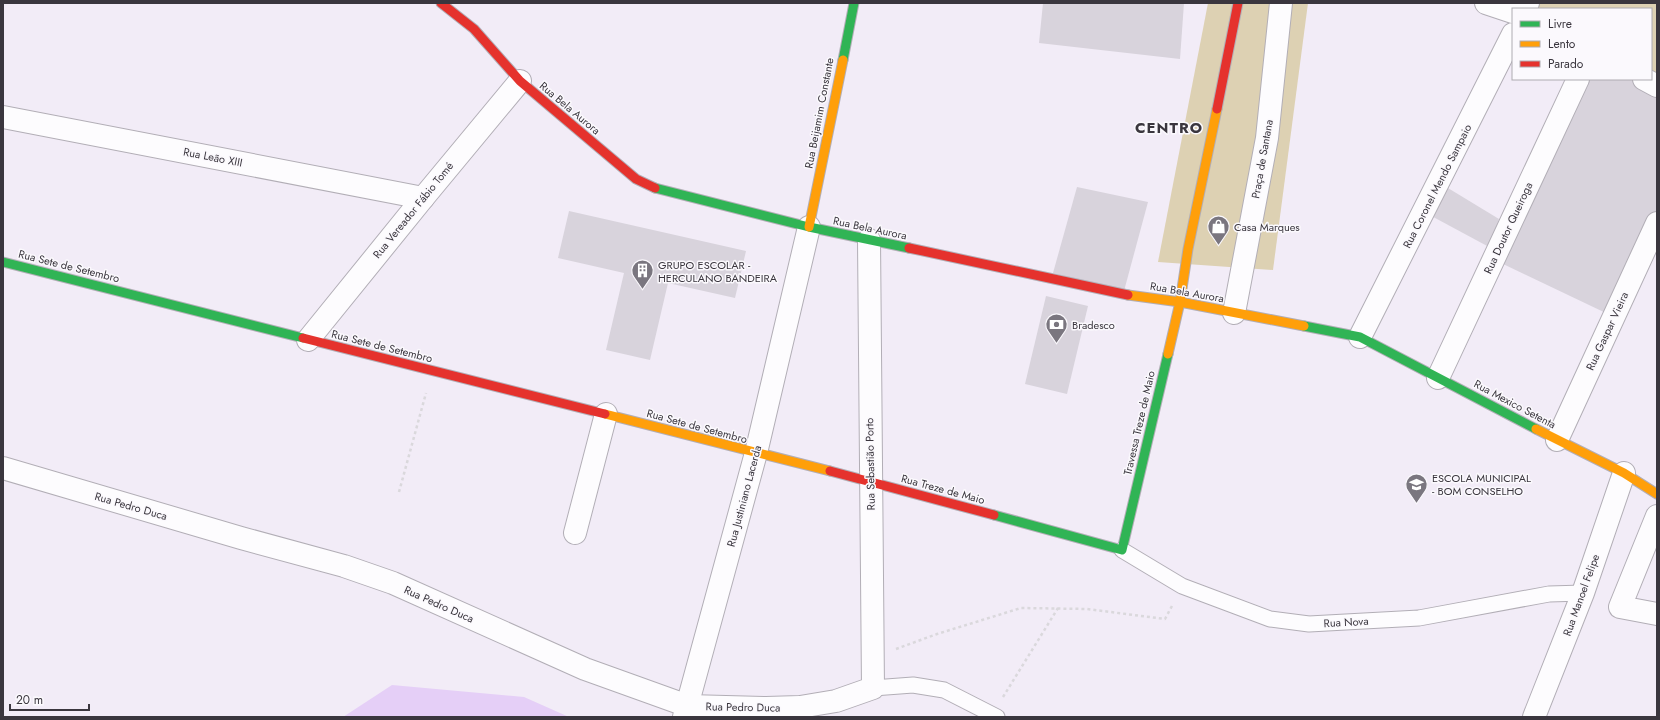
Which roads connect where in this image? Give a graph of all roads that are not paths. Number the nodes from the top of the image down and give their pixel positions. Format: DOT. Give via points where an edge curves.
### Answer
graph roads {
  1 [pos="441,3"];
  2 [pos="854,3"];
  3 [pos="1238,3"];
  4 [pos="1281,3"];
  5 [pos="1486,3"];
  6 [pos="1512,12"];
  7 [pos="1512,36"];
  8 [pos="1578,80"];
  9 [pos="1646,80"];
  10 [pos="520,82"];
  11 [pos="1657,86"];
  12 [pos="3,117"];
  13 [pos="423,198"];
  14 [pos="1657,223"];
  15 [pos="809,227"];
  16 [pos="869,240"];
  17 [pos="3,262"];
  18 [pos="1180,302"];
  19 [pos="1234,313"];
  20 [pos="1360,338"];
  21 [pos="308,340"];
  22 [pos="1438,378"];
  23 [pos="606,414"];
  24 [pos="1557,440"];
  25 [pos="756,453"];
  26 [pos="3,468"];
  27 [pos="1624,473"];
  28 [pos="870,481"];
  29 [pos="1657,494"];
  30 [pos="1657,516"];
  31 [pos="575,533"];
  32 [pos="1122,550"];
  33 [pos="1583,593"];
  34 [pos="1657,614"];
  35 [pos="873,688"];
  36 [pos="686,711"];
  37 [pos="994,716"];
  38 [pos="1534,717"];
  1 -- 10 [label="street, Rua Bela Aurora" via="474,30"];
  2 -- 15 [label="street, Rua Beijamim Constante"];
  3 -- 18 [label="street" via="1188,249"];
  4 -- 19 [label="street, Praça de Santana" via="1267,138"];
  5 -- 6 [label="street"];
  7 -- 20 [label="street, Rua Coronel Mendo Sampaio"];
  8 -- 22 [label="street, Rua Doutor Queiroga"];
  9 -- 11 [label="street"];
  10 -- 13 [label="street, Rua Vereador Fábio Tomé"];
  10 -- 15 [label="street, Rua Bela Aurora" via="636,179 659,190"];
  12 -- 13 [label="street, Rua Leão XIII"];
  13 -- 21 [label="street, Rua Vereador Fábio Tomé"];
  14 -- 24 [label="street, Rua Gaspar Vieira"];
  15 -- 16 [label="street, Rua Bela Aurora"];
  15 -- 25 [label="street, Rua Justiniano Lacerda"];
  16 -- 18 [label="street, Rua Bela Aurora" via="1116,293"];
  16 -- 28 [label="street, Rua Sebastião Porto"];
  17 -- 21 [label="street, Rua Sete de Setembro"];
  18 -- 19 [label="street, Rua Bela Aurora"];
  18 -- 32 [label="street, Travessa Treze de Maio"];
  19 -- 20 [label="street, Rua Bela Aurora"];
  20 -- 22 [label="street, Rua Mexico Setenta"];
  21 -- 23 [label="street, Rua Sete de Setembro"];
  22 -- 24 [label="street, Rua Mexico Setenta"];
  23 -- 25 [label="street, Rua Sete de Setembro"];
  23 -- 31 [label="street"];
  24 -- 27 [label="street, Rua Mexico Setenta"];
  25 -- 28 [label="street, Rua Treze de Maio"];
  25 -- 36 [label="street, Rua Justiniano Lacerda"];
  26 -- 36 [label="street, Rua Pedro Duca" via="344,566 393,583"];
  27 -- 29 [label="street, Rua Mexico Setenta"];
  27 -- 33 [label="street, Rua Manoel Felipe"];
  28 -- 32 [label="street, Rua Treze de Maio"];
  28 -- 35 [label="street, Rua Sebastião Porto"];
  30 -- 34 [label="street" via="1620,607"];
  32 -- 33 [label="lane, Rua Nova" via="1182,586 1270,619 1309,624 1418,618 1548,594"];
  33 -- 38 [label="street, Rua Manoel Felipe"];
  35 -- 36 [label="street, Rua Pedro Duca" via="836,701 800,707"];
  35 -- 37 [label="lane" via="913,685 944,690"];
}
